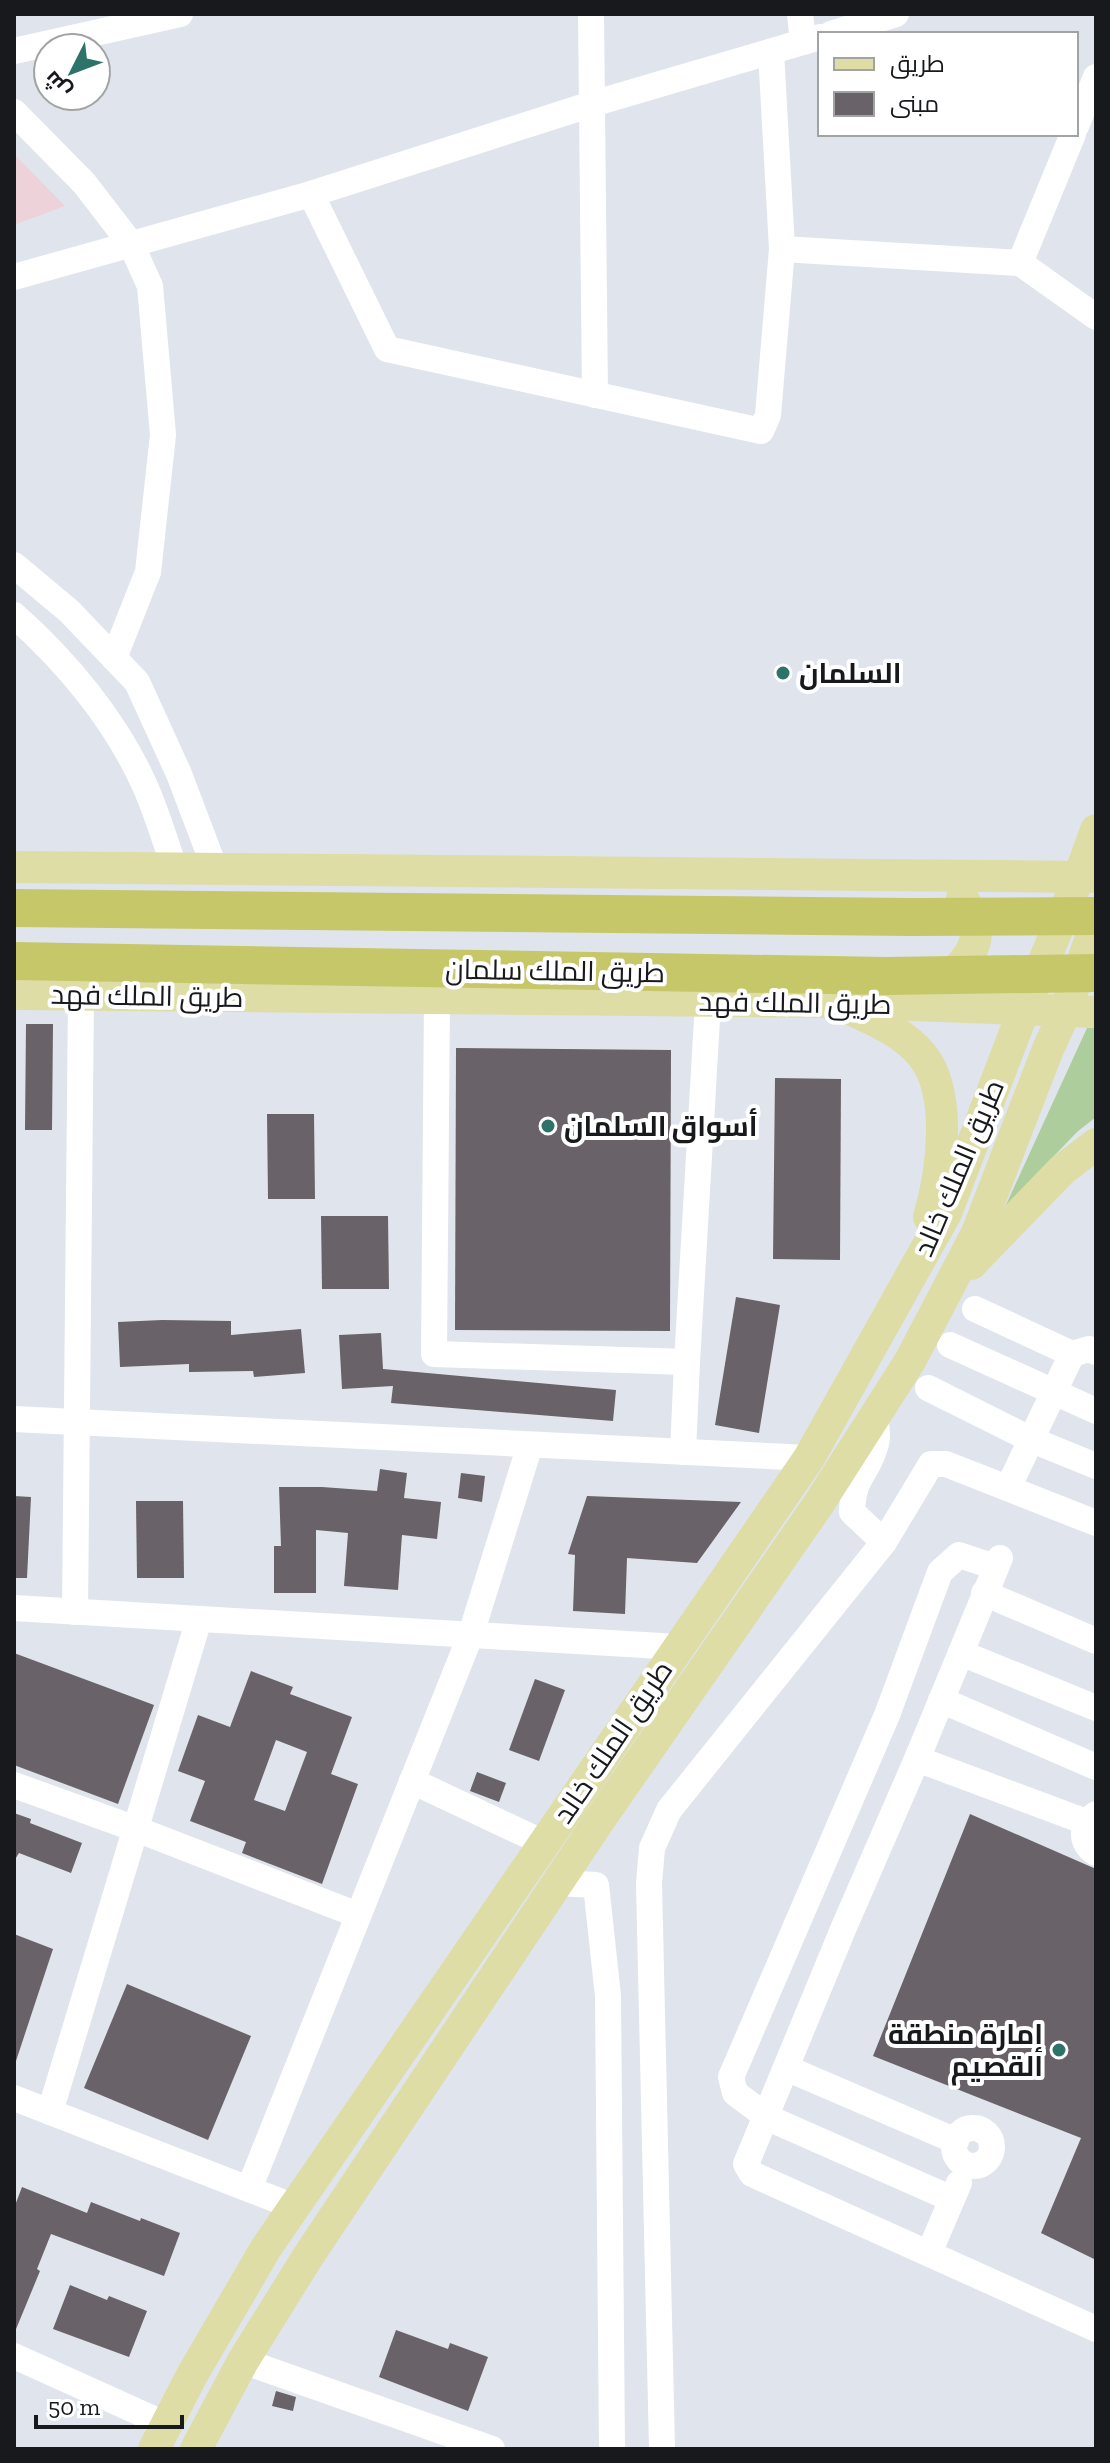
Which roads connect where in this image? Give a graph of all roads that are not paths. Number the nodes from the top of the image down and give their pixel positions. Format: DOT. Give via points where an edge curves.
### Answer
graph roads {
  1 [pos="180,14"];
  2 [pos="591,14"];
  3 [pos="800,14"];
  4 [pos="896,14"];
  5 [pos="838,32"];
  6 [pos="812,40"];
  7 [pos="14,51"];
  8 [pos="771,52"];
  9 [pos="1096,77"];
  10 [pos="592,104"];
  11 [pos="14,112"];
  12 [pos="1078,121"];
  13 [pos="1072,136"];
  14 [pos="311,194"];
  15 [pos="131,244"];
  16 [pos="782,249"];
  17 [pos="1020,263"];
  18 [pos="14,277"];
  19 [pos="1096,317"];
  20 [pos="595,395"];
  21 [pos="14,565"];
  22 [pos="14,615"];
  23 [pos="114,658"];
  24 [pos="1096,830"];
  25 [pos="14,867"];
  26 [pos="175,869"];
  27 [pos="215,869"];
  28 [pos="848,875"];
  29 [pos="1088,877"];
  30 [pos="14,908"];
  31 [pos="1096,916"];
  32 [pos="1096,923"];
  33 [pos="14,961"];
  34 [pos="1096,973"];
  35 [pos="14,994"];
  36 [pos="81,995"];
  37 [pos="437,999"];
  38 [pos="708,1002"];
  39 [pos="840,1002"];
  40 [pos="1024,1009"];
  41 [pos="1081,1012"];
  42 [pos="1096,1144"];
  43 [pos="910,1279"];
  44 [pos="947,1289"];
  45 [pos="975,1309"];
  46 [pos="950,1345"];
  47 [pos="1084,1353"];
  48 [pos="687,1362"];
  49 [pos="928,1388"];
  50 [pos="1054,1393"];
  51 [pos="1096,1411"];
  52 [pos="875,1416"];
  53 [pos="14,1419"];
  54 [pos="76,1422"];
  55 [pos="1032,1440"];
  56 [pos="530,1445"];
  57 [pos="683,1452"];
  58 [pos="809,1458"];
  59 [pos="1096,1466"];
  60 [pos="1008,1488"];
  61 [pos="1096,1523"];
  62 [pos="884,1542"];
  63 [pos="984,1593"];
  64 [pos="14,1608"];
  65 [pos="75,1612"];
  66 [pos="199,1619"];
  67 [pos="471,1634"];
  68 [pos="1096,1641"];
  69 [pos="678,1647"];
  70 [pos="961,1653"];
  71 [pos="941,1700"];
  72 [pos="1096,1708"];
  73 [pos="887,1715"];
  74 [pos="929,1731"];
  75 [pos="917,1759"];
  76 [pos="1096,1767"];
  77 [pos="412,1781"];
  78 [pos="14,1785"];
  79 [pos="1091,1818"];
  80 [pos="136,1829"];
  81 [pos="544,1843"];
  82 [pos="1096,1853"];
  83 [pos="557,1883"];
  84 [pos="802,1911"];
  85 [pos="358,1915"];
  86 [pos="844,1927"];
  87 [pos="786,2068"];
  88 [pos="14,2098"];
  89 [pos="50,2112"];
  90 [pos="766,2117"];
  91 [pos="249,2189"];
  92 [pos="952,2199"];
  93 [pos="295,2207"];
  94 [pos="929,2253"];
  95 [pos="1096,2329"];
  96 [pos="14,2356"];
  97 [pos="243,2361"];
  98 [pos="161,2437"];
  99 [pos="196,2449"];
  100 [pos="492,2449"];
  101 [pos="612,2449"];
  102 [pos="662,2449"];
  1 -- 7 [label="street"];
  2 -- 10 [label="street"];
  3 -- 6 [label="street"];
  4 -- 5 [label="street"];
  6 -- 8 [label="street"];
  8 -- 10 [label="street"];
  8 -- 16 [label="street"];
  9 -- 12 [label="street"];
  10 -- 14 [label="street"];
  10 -- 20 [label="street"];
  11 -- 15 [label="street" via="84,183"];
  13 -- 17 [label="street"];
  14 -- 15 [label="street"];
  14 -- 20 [label="street" via="387,349"];
  15 -- 18 [label="street"];
  15 -- 23 [label="street" via="150,286 163,435 148,572"];
  16 -- 17 [label="street"];
  16 -- 20 [label="street" via="768,415 761,431"];
  17 -- 19 [label="street"];
  21 -- 23 [label="street"];
  22 -- 26 [label="street" via="46,644 105,715 145,786"];
  23 -- 27 [label="street" via="137,682"];
  24 -- 29 [label="main road"];
  25 -- 26 [label="main road"];
  26 -- 27 [label="main road"];
  27 -- 28 [label="main road"];
  28 -- 29 [label="main road"];
  28 -- 39 [label="main road" via="955,887 975,916 976,939 966,963 935,990"];
  29 -- 40 [label="main road, طريق الملك خالد"];
  30 -- 31 [label="highway, طريق الملك سلمان"];
  32 -- 41 [label="main road, طريق الملك خالد"];
  33 -- 34 [label="highway, طريق الملك سلمان" via="886,976"];
  35 -- 36 [label="main road, طريق الملك فهد"];
  36 -- 37 [label="main road, طريق الملك فهد"];
  36 -- 54 [label="street"];
  37 -- 38 [label="main road, طريق الملك فهد"];
  37 -- 48 [label="street" via="434,1354"];
  38 -- 39 [label="main road, طريق الملك فهد"];
  38 -- 48 [label="street"];
  39 -- 40 [label="main road, طريق الملك فهد"];
  39 -- 43 [label="main road" via="890,1027 923,1056 939,1088 941,1149"];
  40 -- 41 [label="main road, طريق الملك فهد"];
  40 -- 43 [label="main road, طريق الملك خالد" via="946,1213"];
  41 -- 44 [label="main road, طريق الملك خالد" via="1048,1049 977,1233"];
  42 -- 44 [label="main road" via="1062,1170"];
  43 -- 58 [label="main road, طريق الملك خالد"];
  44 -- 52 [label="main road, طريق الملك خالد"];
  45 -- 47 [label="street"];
  46 -- 50 [label="street"];
  47 -- 50 [label="street"];
  48 -- 57 [label="street"];
  49 -- 55 [label="street"];
  50 -- 51 [label="street"];
  50 -- 55 [label="street"];
  52 -- 62 [label="street" via="875,1450 852,1491 852,1512"];
  52 -- 83 [label="main road, طريق الملك خالد"];
  53 -- 54 [label="street"];
  54 -- 56 [label="street"];
  54 -- 65 [label="street"];
  55 -- 59 [label="street"];
  55 -- 60 [label="street"];
  56 -- 57 [label="street"];
  56 -- 67 [label="street"];
  57 -- 58 [label="street"];
  58 -- 69 [label="main road, طريق الملك خالد"];
  60 -- 61 [label="street"];
  60 -- 62 [label="street" via="946,1464 931,1464"];
  62 -- 102 [label="street" via="669,1810 652,1848"];
  63 -- 68 [label="street"];
  63 -- 70 [label="street"];
  63 -- 73 [label="street" via="997,1562 959,1555 940,1572"];
  64 -- 65 [label="street"];
  65 -- 66 [label="street"];
  66 -- 67 [label="street"];
  66 -- 80 [label="street"];
  67 -- 69 [label="street"];
  67 -- 77 [label="street"];
  69 -- 81 [label="main road, طريق الملك خالد"];
  70 -- 71 [label="street"];
  70 -- 72 [label="street"];
  71 -- 74 [label="street"];
  71 -- 76 [label="street"];
  73 -- 74 [label="street"];
  73 -- 84 [label="street"];
  74 -- 75 [label="street"];
  75 -- 79 [label="street"];
  75 -- 86 [label="street"];
  77 -- 81 [label="street"];
  77 -- 85 [label="street"];
  78 -- 80 [label="street"];
  79 -- 82 [label="street" via="1083,1832"];
  80 -- 85 [label="street"];
  80 -- 89 [label="street"];
  81 -- 93 [label="main road, طريق الملك خالد"];
  83 -- 97 [label="main road, طريق الملك خالد"];
  83 -- 101 [label="street" via="596,1885 608,1996"];
  84 -- 86 [label="street"];
  84 -- 90 [label="street" via="731,2077 735,2093"];
  85 -- 91 [label="street"];
  86 -- 87 [label="street"];
  87 -- 90 [label="street"];
  87 -- 92 [label="street" via="956,2141 970,2129 988,2135 991,2154 986,2162 967,2165"];
  88 -- 89 [label="street"];
  89 -- 91 [label="street"];
  90 -- 92 [label="street"];
  90 -- 94 [label="street" via="746,2164 752,2174"];
  91 -- 93 [label="street"];
  92 -- 94 [label="street"];
  93 -- 98 [label="main road, طريق الملك خالد" via="266,2248"];
  94 -- 95 [label="street"];
  96 -- 98 [label="street"];
  97 -- 99 [label="main road, طريق الملك خالد"];
  97 -- 100 [label="street"];
}
